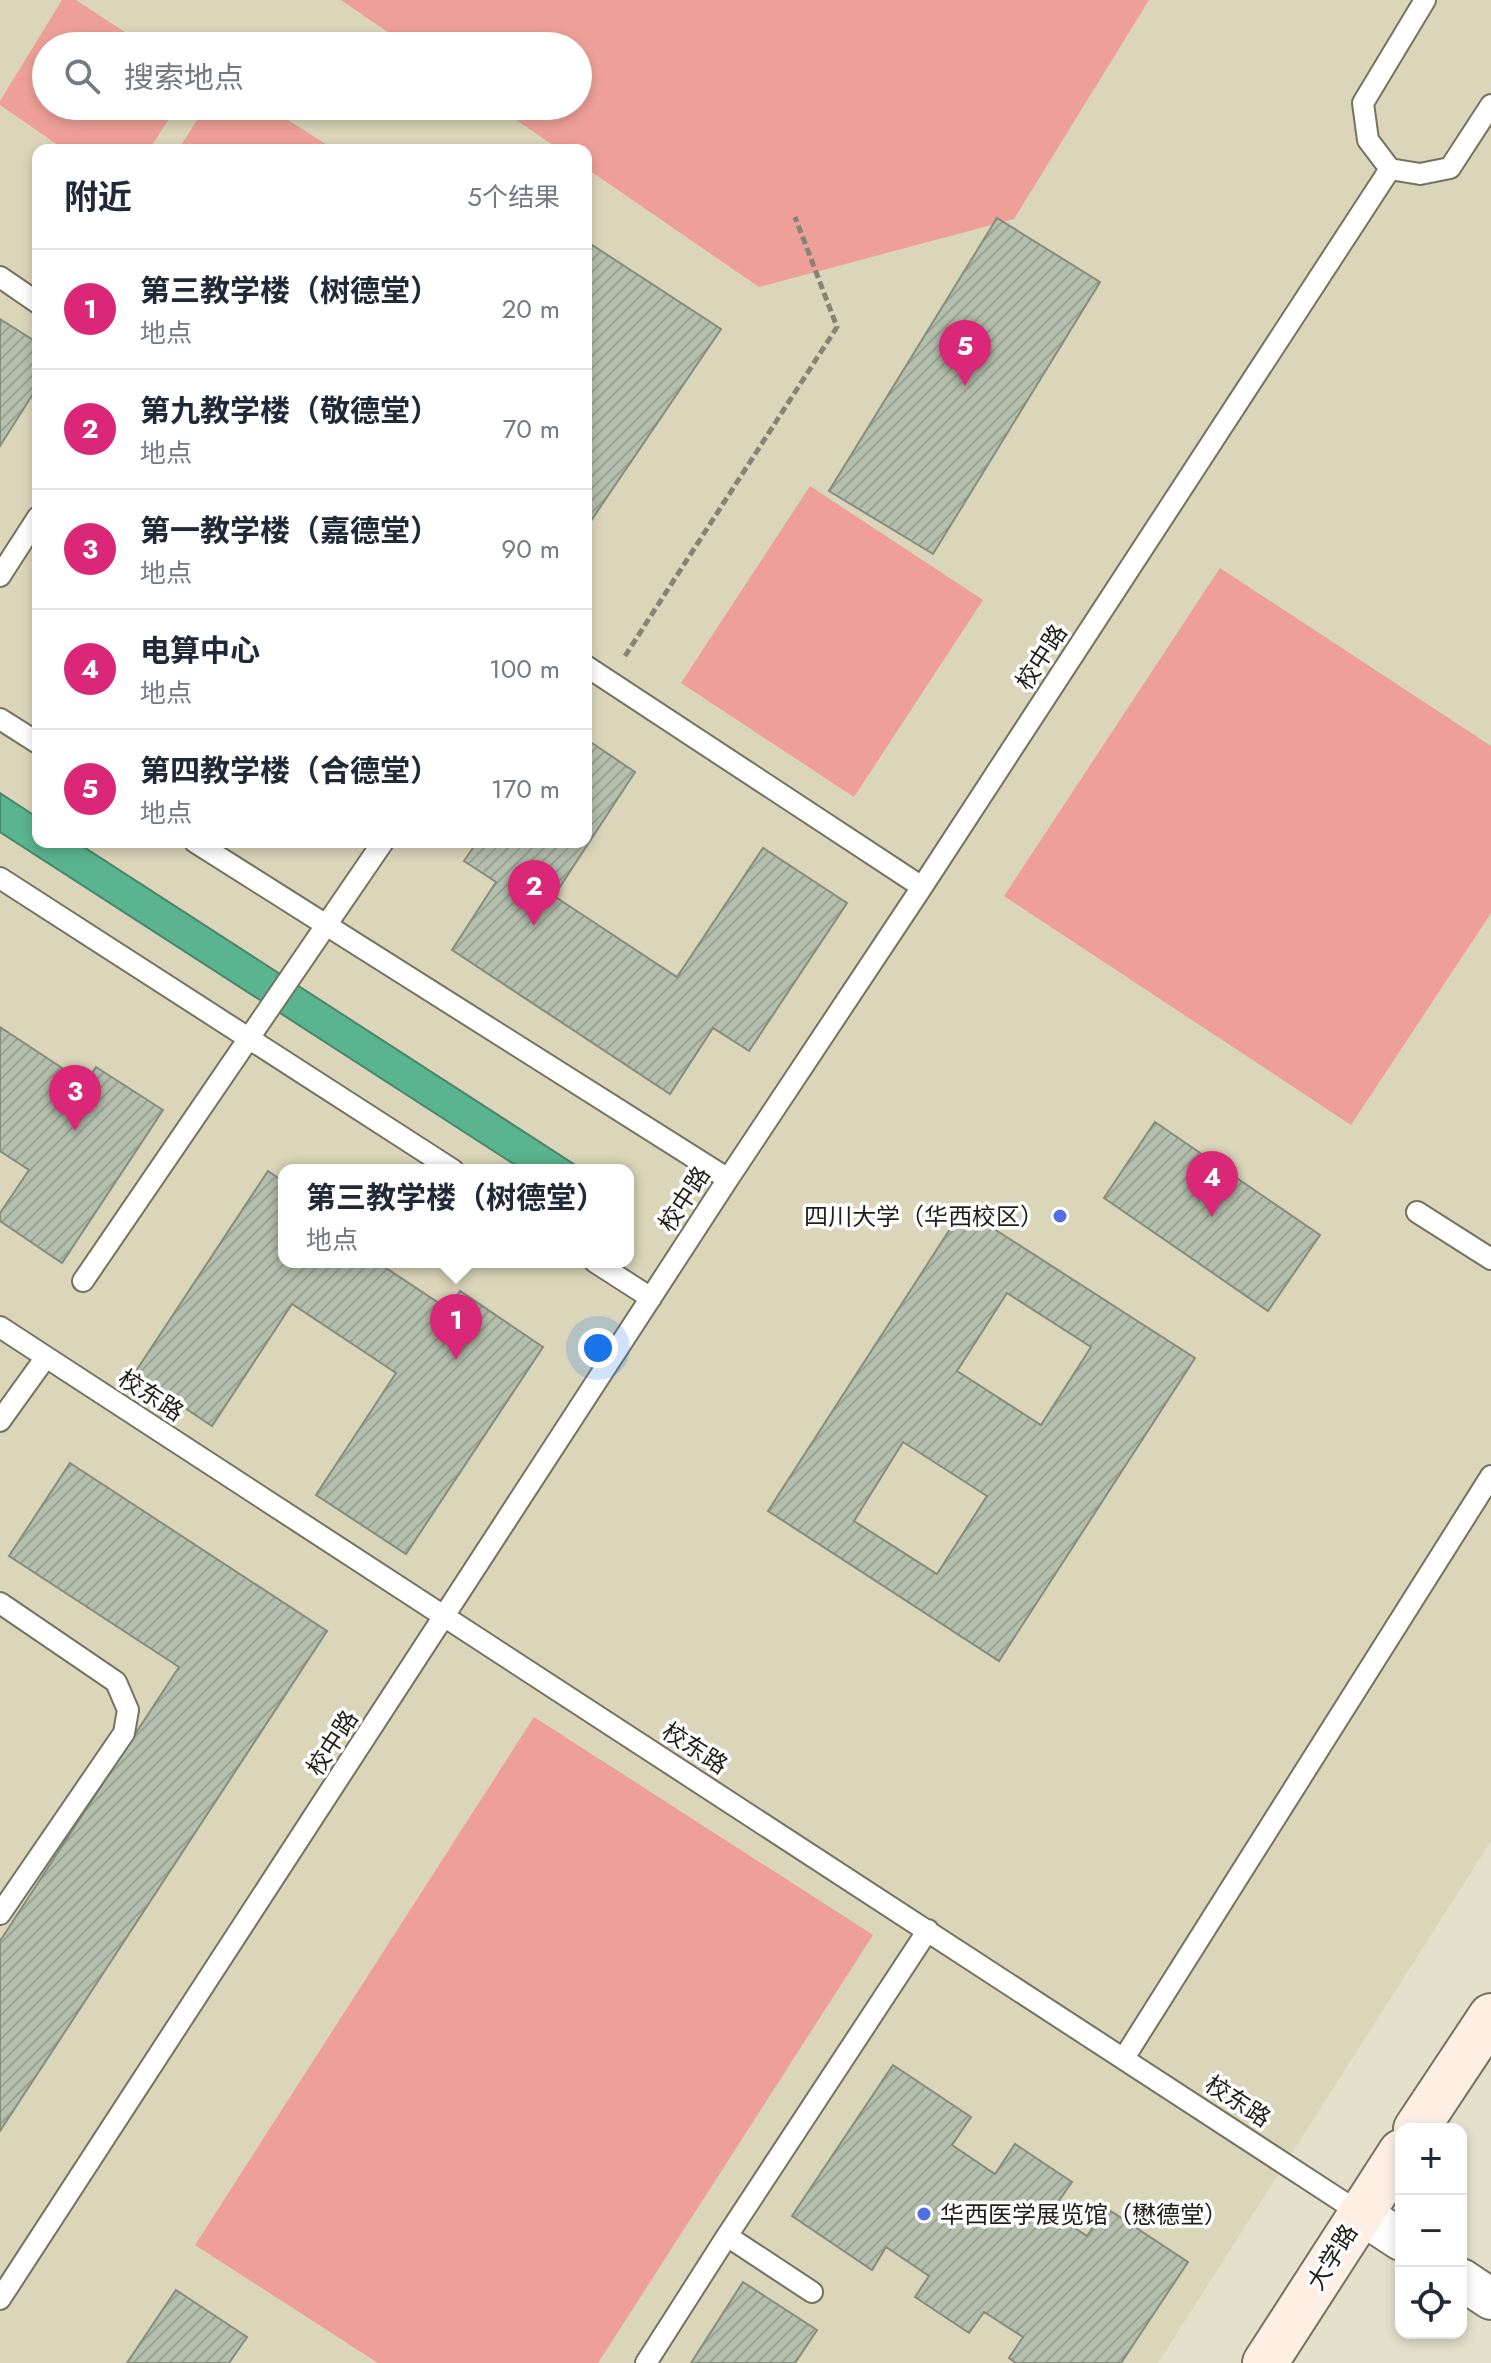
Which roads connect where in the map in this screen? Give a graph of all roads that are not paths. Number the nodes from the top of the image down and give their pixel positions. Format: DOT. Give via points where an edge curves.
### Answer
graph roads {
  1 [pos="1425,0"];
  2 [pos="1491,105"];
  3 [pos="1390,169"];
  4 [pos="0,277"];
  5 [pos="32,299"];
  6 [pos="32,526"];
  7 [pos="0,576"];
  8 [pos="592,670"];
  9 [pos="0,719"];
  10 [pos="32,739"];
  11 [pos="204,848"];
  12 [pos="379,848"];
  13 [pos="0,878"];
  14 [pos="922,887"];
  15 [pos="326,925"];
  16 [pos="248,1039"];
  17 [pos="444,1164"];
  18 [pos="728,1179"];
  19 [pos="1417,1212"];
  20 [pos="1491,1259"];
  21 [pos="604,1268"];
  22 [pos="83,1281"];
  23 [pos="651,1298"];
  24 [pos="0,1327"];
  25 [pos="46,1357"];
  26 [pos="0,1421"];
  27 [pos="1491,1476"];
  28 [pos="0,1603"];
  29 [pos="445,1617"];
  30 [pos="0,1914"];
  31 [pos="928,1930"];
  32 [pos="1491,2016"];
  33 [pos="1124,2058"];
  34 [pos="1420,2123"];
  35 [pos="1395,2161"];
  36 [pos="1360,2213"];
  37 [pos="727,2236"];
  38 [pos="1395,2236"];
  39 [pos="1467,2283"];
  40 [pos="812,2292"];
  41 [pos="0,2299"];
  42 [pos="1491,2299"];
  43 [pos="646,2363"];
  44 [pos="1265,2363"];
  1 -- 3 [label="lane" via="1363,103 1368,140"];
  2 -- 3 [label="lane" via="1450,168 1420,174"];
  3 -- 14 [label="lane, 校中路"];
  4 -- 5 [label="lane"];
  6 -- 7 [label="lane"];
  8 -- 14 [label="lane"];
  9 -- 10 [label="lane"];
  11 -- 15 [label="lane"];
  12 -- 15 [label="lane"];
  13 -- 16 [label="lane"];
  14 -- 18 [label="lane, 校中路"];
  15 -- 16 [label="lane"];
  15 -- 18 [label="lane"];
  16 -- 17 [label="lane"];
  16 -- 22 [label="lane"];
  18 -- 23 [label="lane, 校中路"];
  19 -- 20 [label="lane"];
  21 -- 23 [label="lane"];
  23 -- 29 [label="lane, 校中路"];
  24 -- 25 [label="lane, 校东路"];
  25 -- 26 [label="lane"];
  25 -- 29 [label="lane, 校东路"];
  27 -- 33 [label="lane"];
  28 -- 30 [label="lane" via="116,1682 128,1710 124,1733"];
  29 -- 31 [label="lane, 校东路"];
  29 -- 41 [label="lane, 校中路"];
  31 -- 33 [label="lane, 校东路"];
  31 -- 37 [label="lane"];
  32 -- 34 [label="street"];
  33 -- 36 [label="lane, 校东路"];
  35 -- 36 [label="street, 大学路"];
  36 -- 38 [label="street"];
  36 -- 44 [label="street, 大学路"];
  37 -- 40 [label="lane"];
  37 -- 43 [label="lane"];
  39 -- 42 [label="street"];
}
